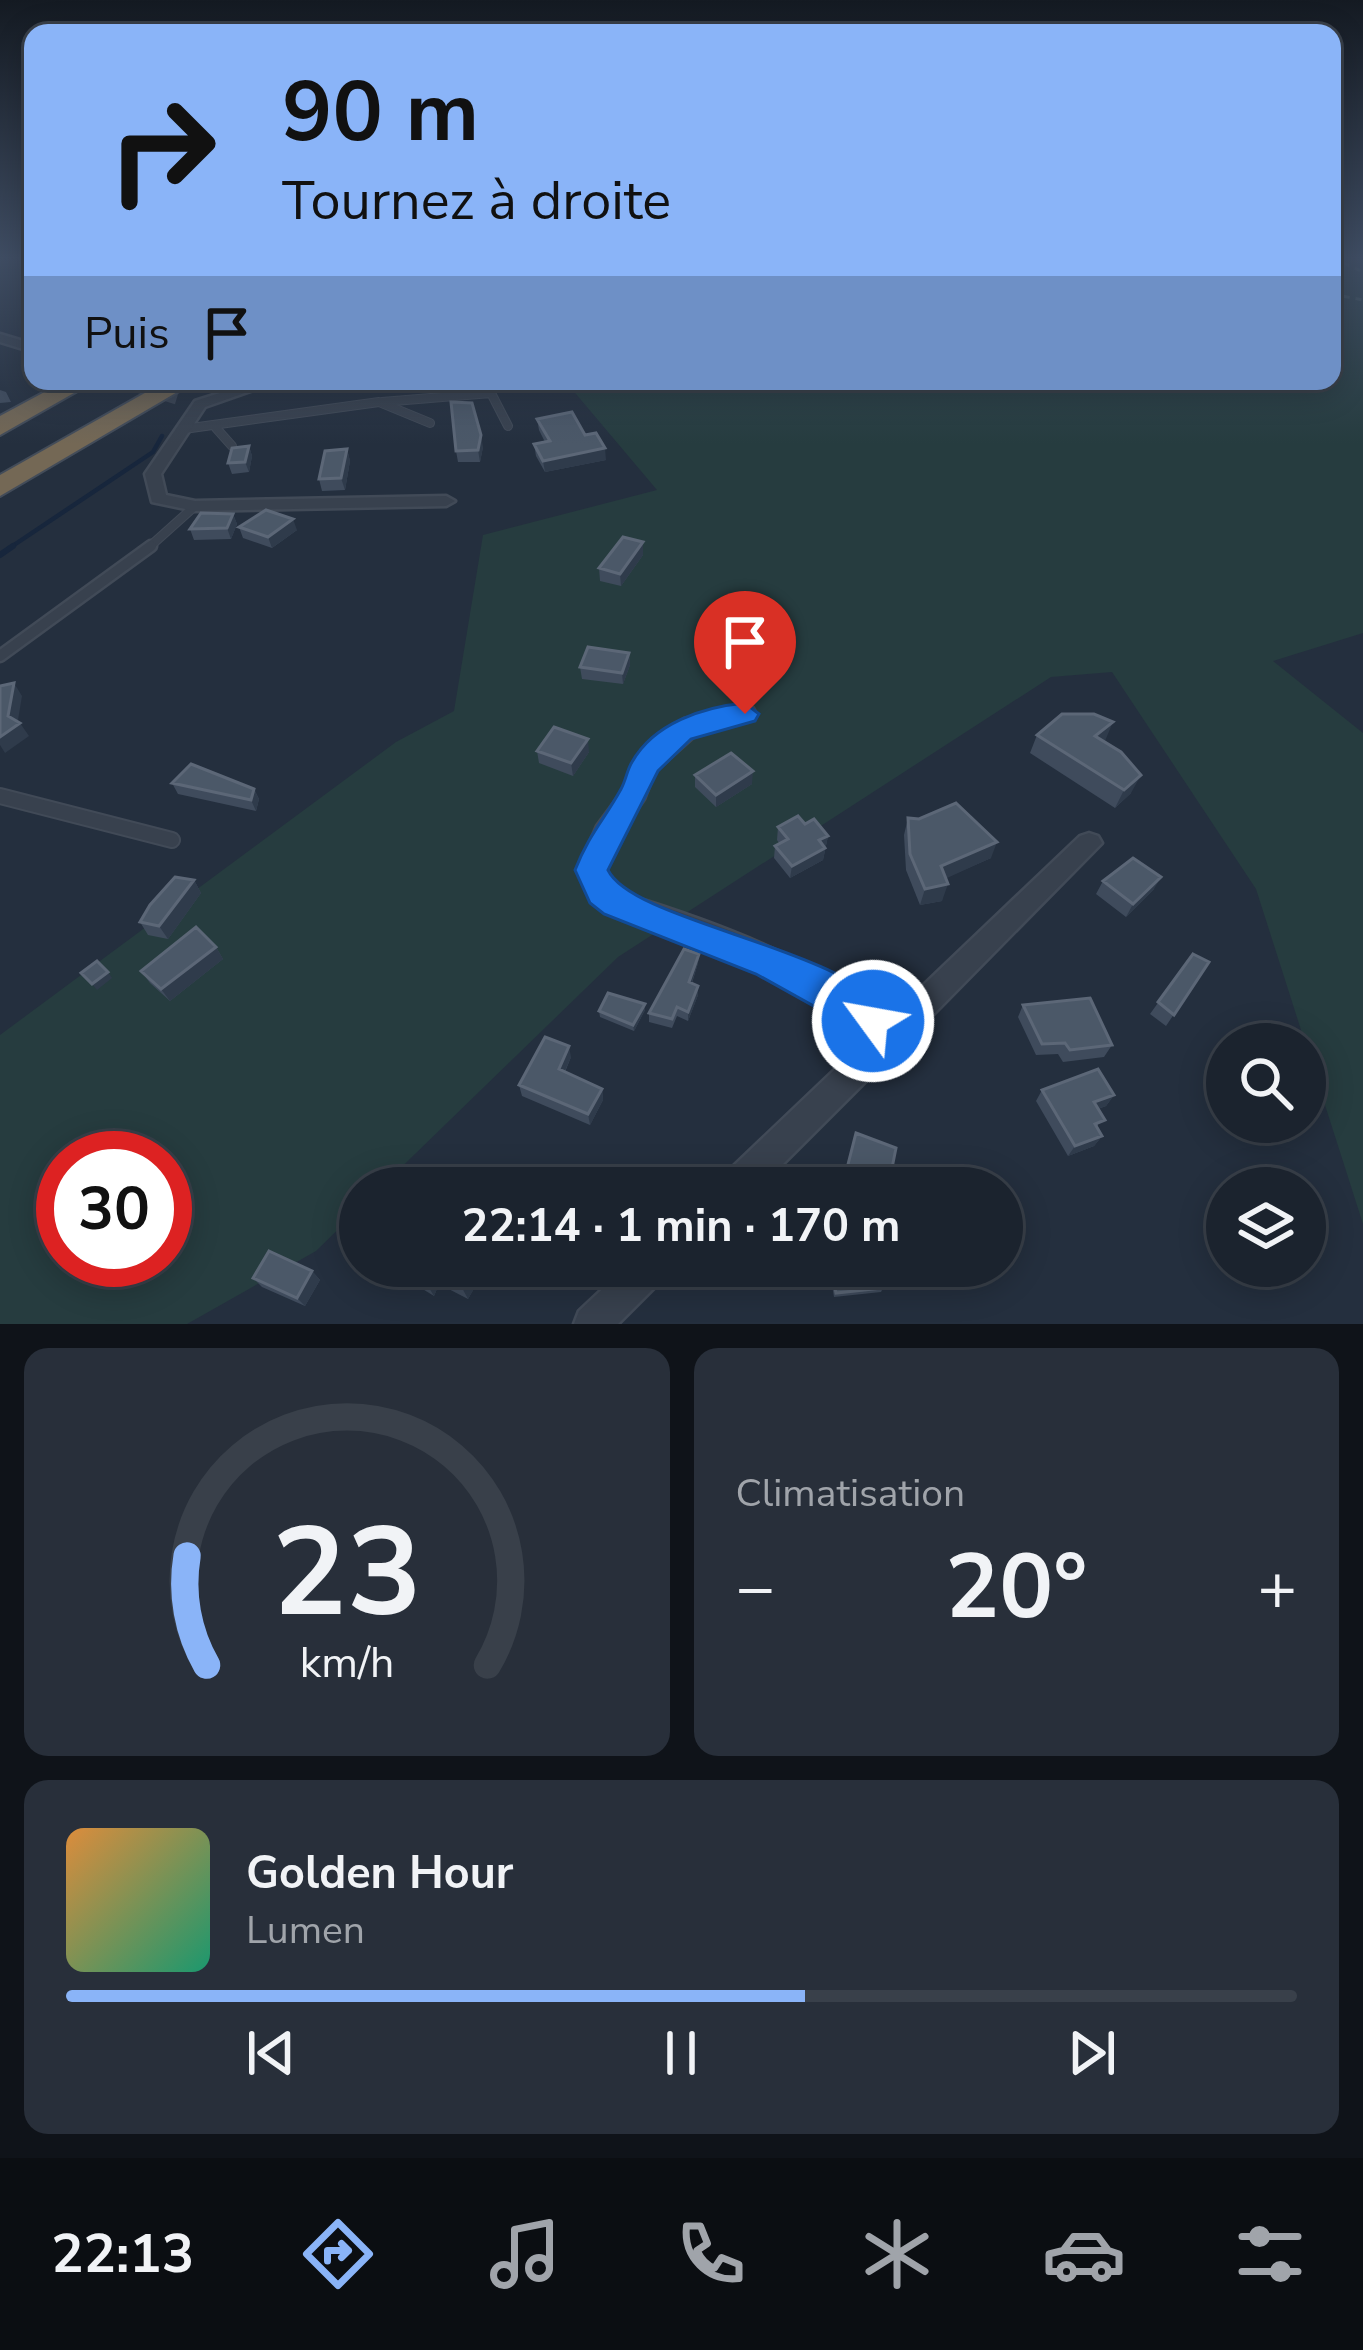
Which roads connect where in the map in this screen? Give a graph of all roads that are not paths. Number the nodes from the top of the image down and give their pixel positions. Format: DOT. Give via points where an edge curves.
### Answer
graph roads {
  1 [pos="62,390"];
  2 [pos="67,390"];
  3 [pos="189,394"];
  4 [pos="379,402"];
  5 [pos="146,405"];
  6 [pos="0,416"];
  7 [pos="430,423"];
  8 [pos="508,426"];
  9 [pos="0,427"];
  10 [pos="216,428"];
  11 [pos="184,429"];
  12 [pos="232,446"];
  13 [pos="0,487"];
  14 [pos="446,501"];
  15 [pos="0,504"];
  16 [pos="194,506"];
  17 [pos="0,656"];
  18 [pos="745,714"];
  19 [pos="0,796"];
  20 [pos="172,840"];
  21 [pos="1089,844"];
  22 [pos="894,1038"];
  23 [pos="757,1167"];
  24 [pos="630,1287"];
  25 [pos="592,1324"];
  1 -- 6 [label="highway"];
  2 -- 9 [label="highway"];
  3 -- 5 [label="highway"];
  3 -- 11 [label="street"];
  4 -- 7 [label="lane"];
  4 -- 8 [label="lane" via="490,393"];
  4 -- 10 [label="lane"];
  5 -- 13 [label="highway"];
  5 -- 15 [label="highway"];
  10 -- 11 [label="lane"];
  10 -- 12 [label="lane"];
  11 -- 16 [label="street" via="151,484 164,502"];
  14 -- 16 [label="street"];
  16 -- 17 [label="lane"];
  18 -- 22 [label="street" via="681,731 645,766 592,870 602,893 853,1004"];
  19 -- 20 [label="lane"];
  21 -- 22 [label="street"];
  22 -- 23 [label="street"];
  24 -- 25 [label="street"];
}
